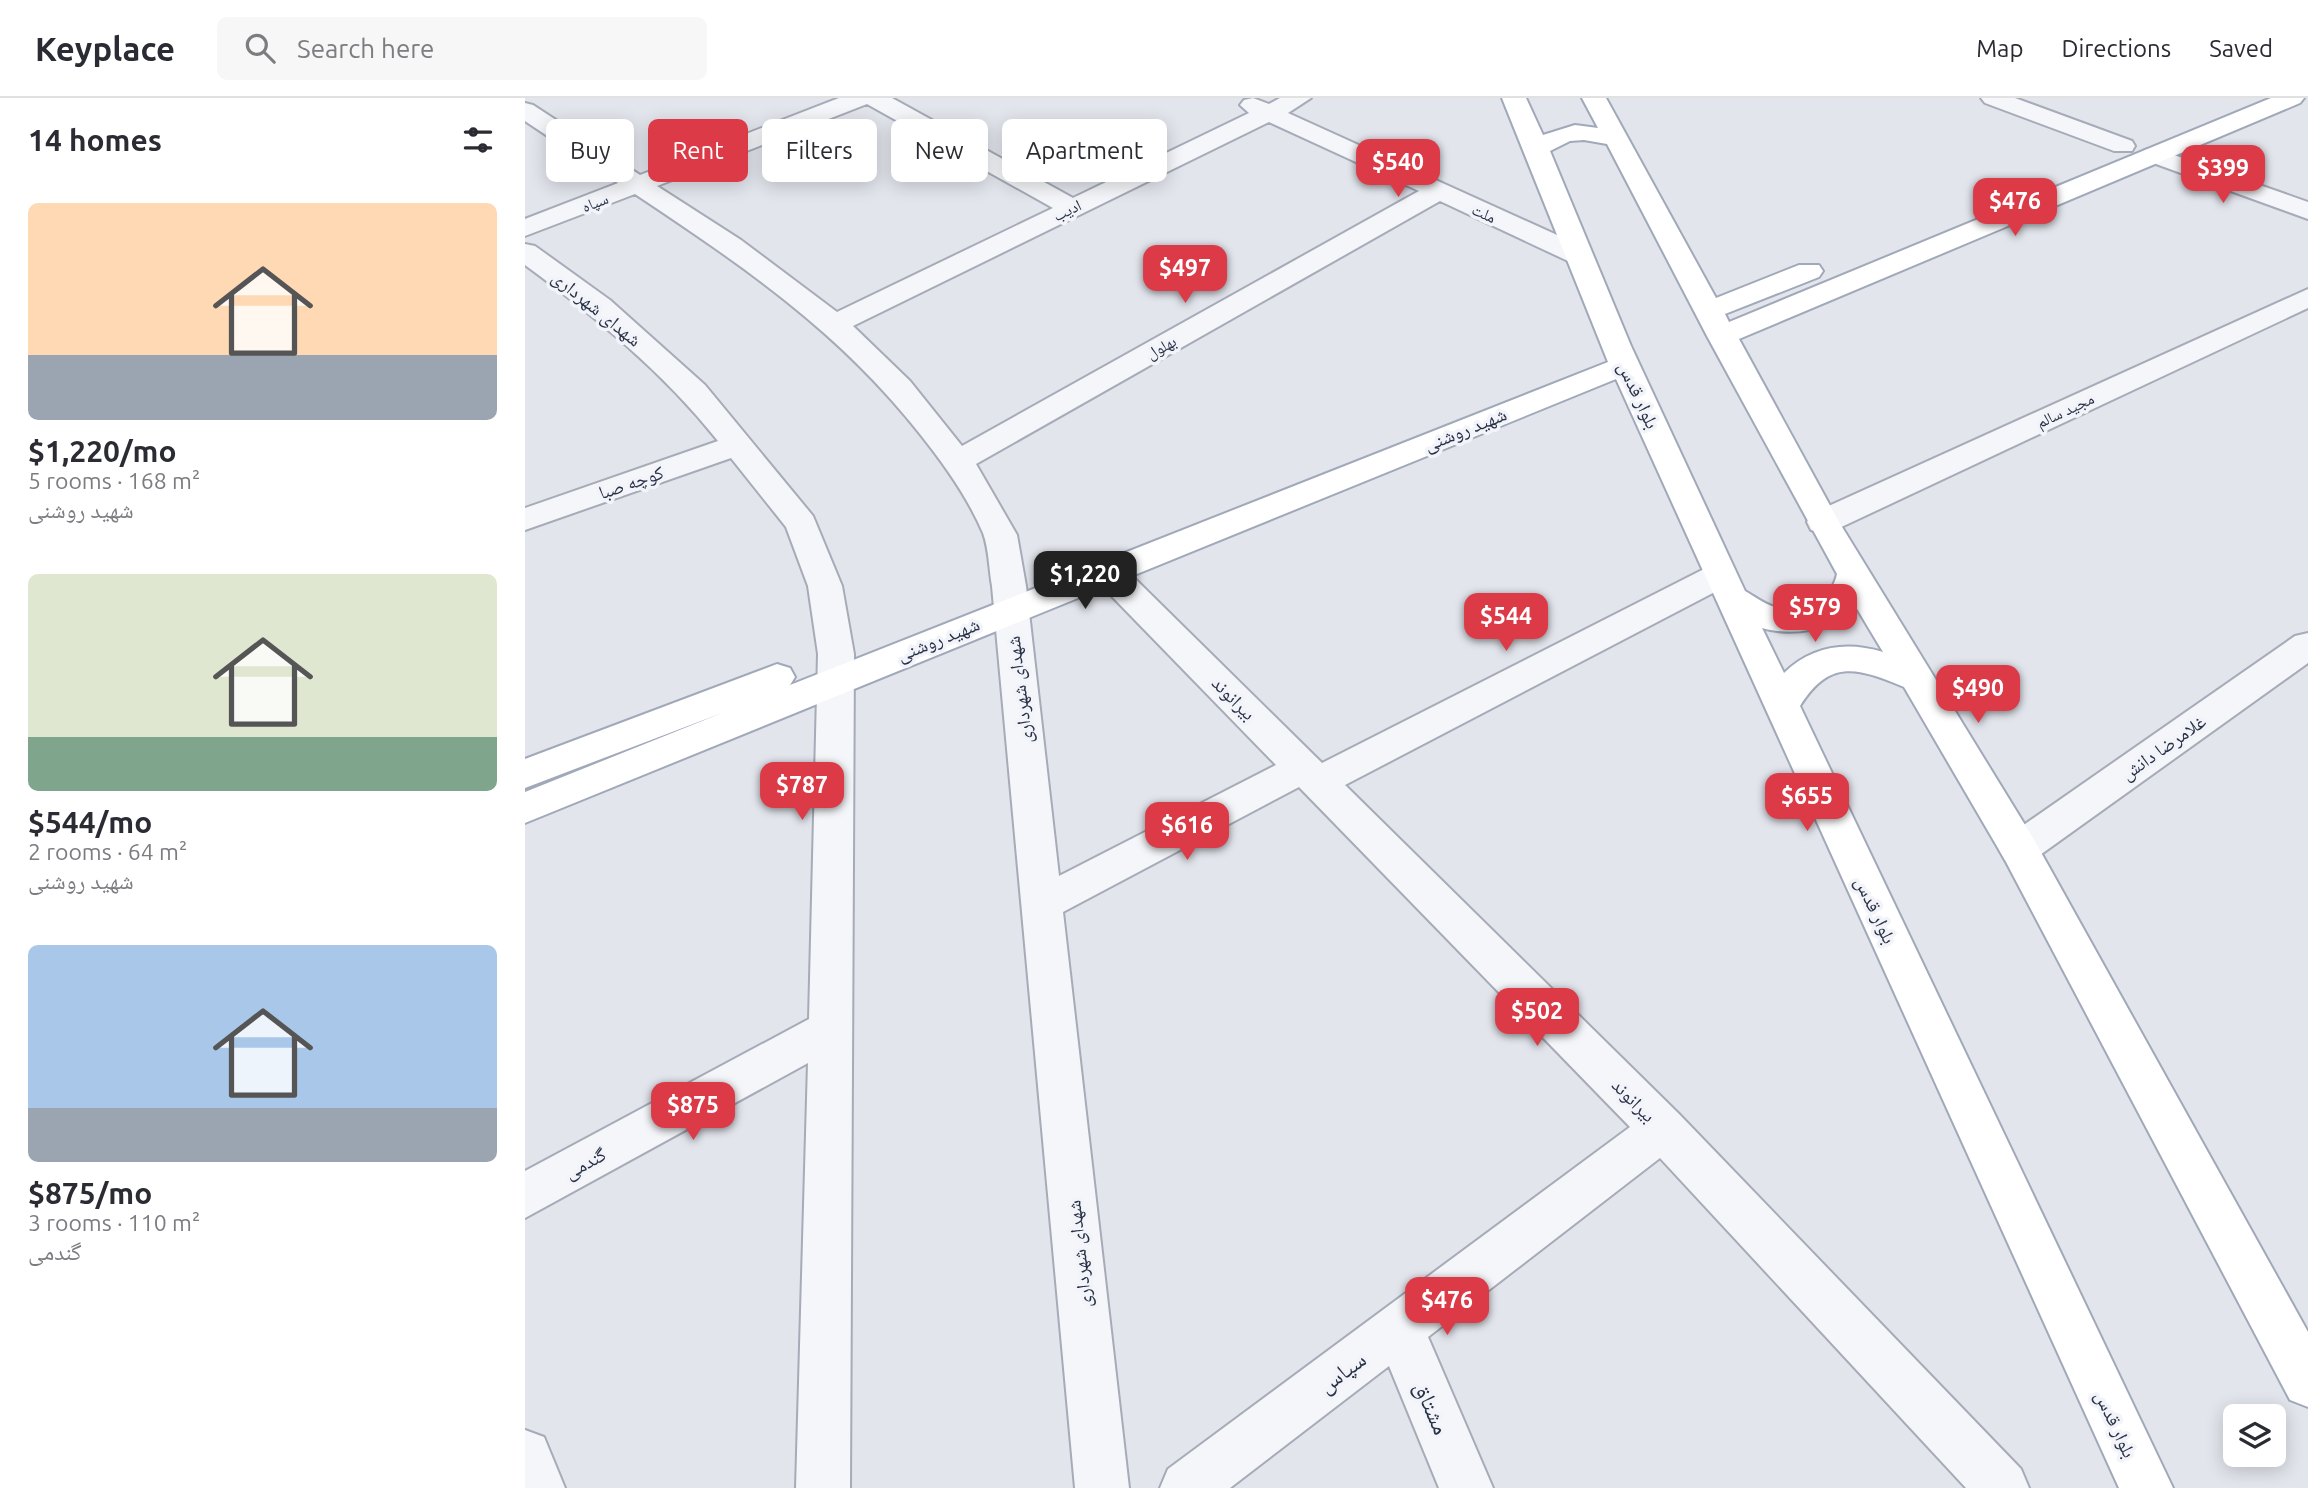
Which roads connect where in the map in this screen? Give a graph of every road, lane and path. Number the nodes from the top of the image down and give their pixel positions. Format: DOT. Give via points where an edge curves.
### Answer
graph roads {
  1 [pos="861,98"];
  2 [pos="874,98"];
  3 [pos="1238,98"];
  4 [pos="1299,98"];
  5 [pos="1514,98"];
  6 [pos="1594,98"];
  7 [pos="1993,98"];
  8 [pos="2239,98"];
  9 [pos="2292,98"];
  10 [pos="525,110"];
  11 [pos="1269,113"];
  12 [pos="1616,139"];
  13 [pos="2123,146"];
  14 [pos="1537,149"];
  15 [pos="2154,155"];
  16 [pos="637,186"];
  17 [pos="1437,192"];
  18 [pos="1072,208"];
  19 [pos="2308,211"];
  20 [pos="525,228"];
  21 [pos="1902,233"];
  22 [pos="525,252"];
  23 [pos="1578,255"];
  24 [pos="1837,259"];
  25 [pos="2308,297"];
  26 [pos="1714,323"];
  27 [pos="835,324"];
  28 [pos="1621,356"];
  29 [pos="738,445"];
  30 [pos="958,461"];
  31 [pos="525,519"];
  32 [pos="1823,522"];
  33 [pos="1108,572"];
  34 [pos="1854,574"];
  35 [pos="1725,586"];
  36 [pos="1010,598"];
  37 [pos="2308,645"];
  38 [pos="835,668"];
  39 [pos="1916,678"];
  40 [pos="1781,706"];
  41 [pos="525,774"];
  42 [pos="1310,775"];
  43 [pos="525,808"];
  44 [pos="2019,849"];
  45 [pos="1044,903"];
  46 [pos="830,1029"];
  47 [pos="1663,1129"];
  48 [pos="525,1196"];
  49 [pos="1399,1329"];
  50 [pos="2308,1382"];
  51 [pos="525,1456"];
  52 [pos="538,1488"];
  53 [pos="823,1488"];
  54 [pos="1102,1488"];
  55 [pos="1187,1488"];
  56 [pos="1466,1488"];
  57 [pos="2002,1488"];
  58 [pos="2146,1488"];
  1 -- 16 [label="street, سپاه"];
  2 -- 18 [label="street"];
  3 -- 11 [label="street, ملت"];
  4 -- 11 [label="street, ادیب"];
  5 -- 14 [label="main road, بلوار قدس"];
  6 -- 12 [label="main road"];
  7 -- 13 [label="street"];
  8 -- 13 [label="main road"];
  9 -- 15 [label="main road"];
  10 -- 16 [label="street, شهدای شهرداری"];
  11 -- 17 [label="street, ملت"];
  11 -- 18 [label="street, ادیب"];
  12 -- 14 [label="main road" via="1585,131 1555,135"];
  12 -- 26 [label="main road"];
  13 -- 21 [label="main road"];
  14 -- 23 [label="main road, بلوار قدس"];
  15 -- 19 [label="street"];
  15 -- 26 [label="main road"];
  16 -- 20 [label="street, سپاه"];
  16 -- 27 [label="street, شهدای شهرداری" via="731,246"];
  17 -- 23 [label="street, ملت"];
  17 -- 30 [label="street, بهلول"];
  18 -- 27 [label="street, ادیب"];
  22 -- 29 [label="street, شهدای شهرداری" via="600,306 694,391"];
  23 -- 28 [label="main road, بلوار قدس"];
  24 -- 26 [label="main road"];
  25 -- 32 [label="street, مجید سالم"];
  26 -- 32 [label="main road"];
  27 -- 30 [label="street, شهدای شهرداری" via="898,387"];
  28 -- 33 [label="main road, شهید روشنی"];
  28 -- 35 [label="main road, بلوار قدس"];
  28 -- 36 [label="main road, شهید روشنی"];
  29 -- 31 [label="street, کوچه صبا"];
  29 -- 38 [label="street, شهدای شهرداری" via="801,524 825,586"];
  30 -- 36 [label="street, شهدای شهرداری" via="1000,536"];
  32 -- 34 [label="main road"];
  33 -- 36 [label="main road, شهید روشنی"];
  33 -- 42 [label="street, بیرانوند"];
  34 -- 35 [label="main road" via="1853,588 1843,603 1799,620 1771,618"];
  34 -- 39 [label="main road"];
  35 -- 40 [label="main road, بلوار قدس"];
  35 -- 42 [label="street"];
  36 -- 38 [label="main road, شهید روشنی"];
  36 -- 45 [label="street, شهدای شهرداری"];
  37 -- 44 [label="street, غلامرضا دانش"];
  38 -- 41 [label="main road, شهید روشنی"];
  38 -- 43 [label="main road, شهید روشنی"];
  38 -- 46 [label="street, شهدای شهرداری"];
  39 -- 40 [label="main road" via="1882,663 1858,658 1831,660 1799,676"];
  39 -- 44 [label="main road"];
  40 -- 58 [label="main road, بلوار قدس"];
  42 -- 45 [label="street"];
  42 -- 47 [label="street, بیرانوند"];
  44 -- 50 [label="main road"];
  45 -- 54 [label="street, شهدای شهرداری"];
  46 -- 48 [label="street, گندمی"];
  46 -- 53 [label="street, شهدای شهرداری"];
  47 -- 49 [label="street, سپاس"];
  47 -- 57 [label="street, بیرانوند"];
  49 -- 55 [label="street, سپاس"];
  49 -- 56 [label="street, مشتاق"];
  51 -- 52 [label="street"];
}
